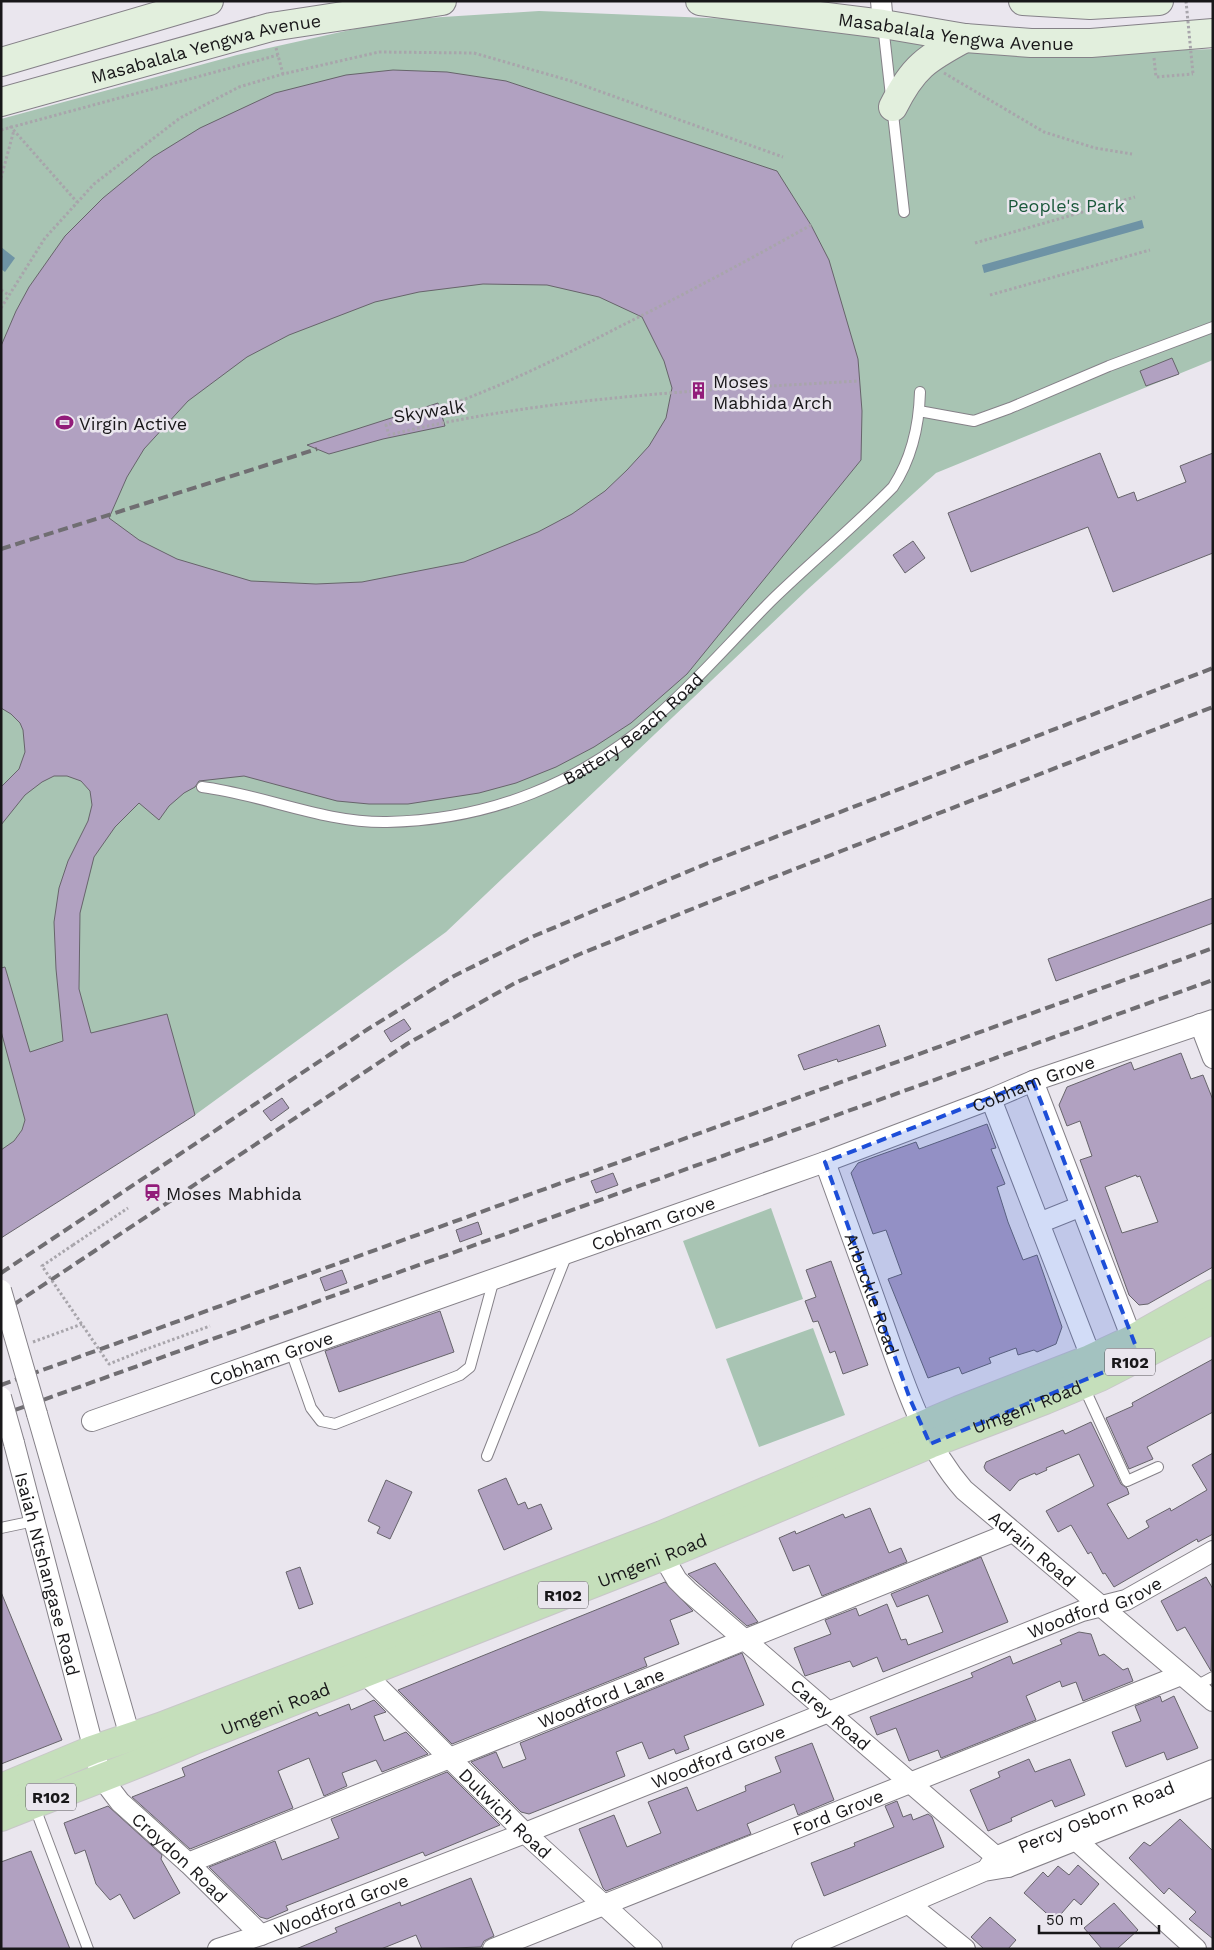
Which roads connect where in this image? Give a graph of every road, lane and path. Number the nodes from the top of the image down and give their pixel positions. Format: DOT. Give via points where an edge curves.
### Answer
graph roads {
  1 [pos="209,1"];
  2 [pos="442,1"];
  3 [pos="700,1"];
  4 [pos="1023,1"];
  5 [pos="1159,1"];
  6 [pos="1186,1"];
  7 [pos="882,13"];
  8 [pos="1213,33"];
  9 [pos="964,38"];
  10 [pos="278,54"];
  11 [pos="925,60"];
  12 [pos="1,62"];
  13 [pos="1156,77"];
  14 [pos="893,107"];
  15 [pos="4,112"];
  16 [pos="11,127"];
  17 [pos="1,130"];
  18 [pos="14,130"];
  19 [pos="1132,154"];
  20 [pos="783,157"];
  21 [pos="3,162"];
  22 [pos="1,178"];
  23 [pos="1135,197"];
  24 [pos="78,202"];
  25 [pos="904,212"];
  26 [pos="811,225"];
  27 [pos="975,243"];
  28 [pos="1150,250"];
  29 [pos="1,290"];
  30 [pos="9,295"];
  31 [pos="990,295"];
  32 [pos="1,308"];
  33 [pos="1213,327"];
  34 [pos="859,382"];
  35 [pos="920,392"];
  36 [pos="919,411"];
  37 [pos="202,787"];
  38 [pos="1206,1022"];
  39 [pos="1213,1058"];
  40 [pos="1033,1081"];
  41 [pos="991,1100"];
  42 [pos="825,1162"];
  43 [pos="1079,1207"];
  44 [pos="128,1208"];
  45 [pos="1039,1223"];
  46 [pos="567,1253"];
  47 [pos="494,1279"];
  48 [pos="1,1290"];
  49 [pos="1213,1294"];
  50 [pos="1213,1319"];
  51 [pos="82,1324"];
  52 [pos="210,1326"];
  53 [pos="18,1348"];
  54 [pos="1136,1349"];
  55 [pos="291,1351"];
  56 [pos="1091,1373"];
  57 [pos="1,1397"];
  58 [pos="92,1422"];
  59 [pos="926,1435"];
  60 [pos="487,1456"];
  61 [pos="1158,1467"];
  62 [pos="34,1521"];
  63 [pos="1,1528"];
  64 [pos="1014,1532"];
  65 [pos="1213,1551"];
  66 [pos="663,1556"];
  67 [pos="1103,1606"];
  68 [pos="744,1640"];
  69 [pos="364,1673"];
  70 [pos="1197,1679"];
  71 [pos="1213,1701"];
  72 [pos="828,1712"];
  73 [pos="127,1726"];
  74 [pos="92,1750"];
  75 [pos="448,1758"];
  76 [pos="1213,1770"];
  77 [pos="101,1777"];
  78 [pos="909,1783"];
  79 [pos="1213,1786"];
  80 [pos="1,1788"];
  81 [pos="34,1804"];
  82 [pos="1,1817"];
  83 [pos="525,1833"];
  84 [pos="1076,1840"];
  85 [pos="1003,1862"];
  86 [pos="188,1863"];
  87 [pos="909,1904"];
  88 [pos="603,1905"];
  89 [pos="260,1935"];
  90 [pos="88,1949"];
  91 [pos="218,1949"];
  92 [pos="493,1949"];
  93 [pos="652,1949"];
  94 [pos="803,1949"];
  95 [pos="965,1949"];
  96 [pos="1196,1949"];
  1 -- 12 [label="main road"];
  2 -- 15 [label="main road, Masabalala Yengwa Avenue" via="271,27"];
  3 -- 7 [label="main road, Masabalala Yengwa Avenue"];
  4 -- 5 [label="main road, Masabalala Yengwa Avenue" via="1090,5"];
  6 -- 13 [label="path, bridge" via="1193,74"];
  7 -- 9 [label="main road, Masabalala Yengwa Avenue"];
  7 -- 14 [label="lane"];
  8 -- 9 [label="main road, Masabalala Yengwa Avenue" via="1091,43"];
  9 -- 11 [label="main road"];
  10 -- 16 [label="path"];
  11 -- 14 [label="main road" via="903,86"];
  11 -- 19 [label="path" via="1044,132 1095,148"];
  14 -- 25 [label="lane"];
  15 -- 16 [label="path"];
  16 -- 17 [label="path"];
  16 -- 18 [label="path"];
  18 -- 21 [label="path"];
  18 -- 24 [label="path"];
  20 -- 24 [label="path" via="572,81 474,53 379,52 238,87 180,118 94,184"];
  21 -- 22 [label="path"];
  23 -- 27 [label="path"];
  24 -- 30 [label="path" via="45,238"];
  26 -- 34 [label="path, Skywalk" via="742,264 514,379 386,425 389,435 484,415 590,399"];
  28 -- 31 [label="path"];
  29 -- 30 [label="path"];
  30 -- 32 [label="path"];
  33 -- 36 [label="lane" via="974,421"];
  35 -- 36 [label="lane, Battery Beach Road"];
  36 -- 37 [label="lane, Battery Beach Road" via="905,469 893,487 769,603 658,716 617,748 551,787 477,812 387,822 310,813 233,791"];
  38 -- 39 [label="street"];
  38 -- 40 [label="street, Cobham Grove"];
  40 -- 41 [label="street, Cobham Grove"];
  40 -- 43 [label="street"];
  41 -- 42 [label="street, Cobham Grove"];
  41 -- 45 [label="street"];
  42 -- 46 [label="street, Cobham Grove"];
  42 -- 59 [label="street, Arbuckle Road" via="910,1399"];
  43 -- 45 [label="street"];
  43 -- 54 [label="street"];
  44 -- 51 [label="path, bridge" via="42,1266"];
  45 -- 56 [label="street"];
  46 -- 47 [label="street, Cobham Grove"];
  46 -- 60 [label="lane"];
  47 -- 55 [label="street, Cobham Grove"];
  47 -- 55 [label="lane" via="470,1367 460,1375 335,1424 321,1421 311,1408"];
  48 -- 53 [label="street, bridge"];
  49 -- 54 [label="main road, Umgeni Road / R102"];
  50 -- 54 [label="main road, Umgeni Road / R102"];
  51 -- 52 [label="path, bridge" via="109,1364"];
  51 -- 53 [label="path"];
  53 -- 73 [label="street, bridge"];
  54 -- 56 [label="main road, Umgeni Road / R102"];
  55 -- 58 [label="street, Cobham Grove"];
  56 -- 59 [label="main road, Umgeni Road / R102"];
  56 -- 61 [label="lane" via="1127,1481"];
  57 -- 62 [label="street, Isaiah Ntshangase Road, bridge"];
  59 -- 64 [label="street, Adrain Road" via="945,1468 964,1490"];
  59 -- 66 [label="main road, Umgeni Road / R102"];
  59 -- 74 [label="main road, Umgeni Road / R102" via="168,1724"];
  62 -- 63 [label="lane"];
  62 -- 74 [label="street, Isaiah Ntshangase Road"];
  64 -- 67 [label="street, Adrain Road"];
  64 -- 68 [label="street, Woodford Lane"];
  65 -- 67 [label="street, Woodford Grove" via="1126,1600"];
  66 -- 68 [label="street, Carey Road" via="676,1580"];
  66 -- 69 [label="main road, Umgeni Road / R102"];
  67 -- 70 [label="street, Adrain Road"];
  67 -- 72 [label="street, Woodford Grove" via="1082,1611"];
  68 -- 72 [label="street, Carey Road"];
  68 -- 75 [label="street, Woodford Lane"];
  69 -- 75 [label="street, Dulwich Road"];
  69 -- 77 [label="main road, Umgeni Road / R102" via="194,1740 140,1765"];
  70 -- 71 [label="street, Adrain Road"];
  70 -- 78 [label="street, Ford Grove"];
  72 -- 78 [label="street, Carey Road"];
  72 -- 83 [label="street, Woodford Grove"];
  74 -- 77 [label="street, Isaiah Ntshangase Road"];
  74 -- 80 [label="main road, Umgeni Road / R102"];
  75 -- 83 [label="street, Dulwich Road"];
  75 -- 86 [label="street, Woodford Lane"];
  76 -- 85 [label="street, Percy Osborn Road"];
  77 -- 81 [label="main road, Umgeni Road / R102"];
  77 -- 86 [label="street, Croydon Road" via="120,1802"];
  78 -- 85 [label="street, Carey Road"];
  78 -- 88 [label="street, Ford Grove"];
  79 -- 84 [label="street, Percy Osborn Road"];
  81 -- 82 [label="main road, Umgeni Road / R102"];
  81 -- 90 [label="lane"];
  83 -- 88 [label="street, Dulwich Road"];
  83 -- 89 [label="street, Woodford Grove"];
  84 -- 85 [label="street, Percy Osborn Road"];
  84 -- 96 [label="street"];
  85 -- 87 [label="street, Percy Osborn Road"];
  86 -- 89 [label="street, Croydon Road"];
  87 -- 94 [label="street, Percy Osborn Road"];
  87 -- 95 [label="street"];
  88 -- 92 [label="street, Ford Grove"];
  88 -- 93 [label="street, Dulwich Road"];
  89 -- 91 [label="street, Woodford Grove"];
}
